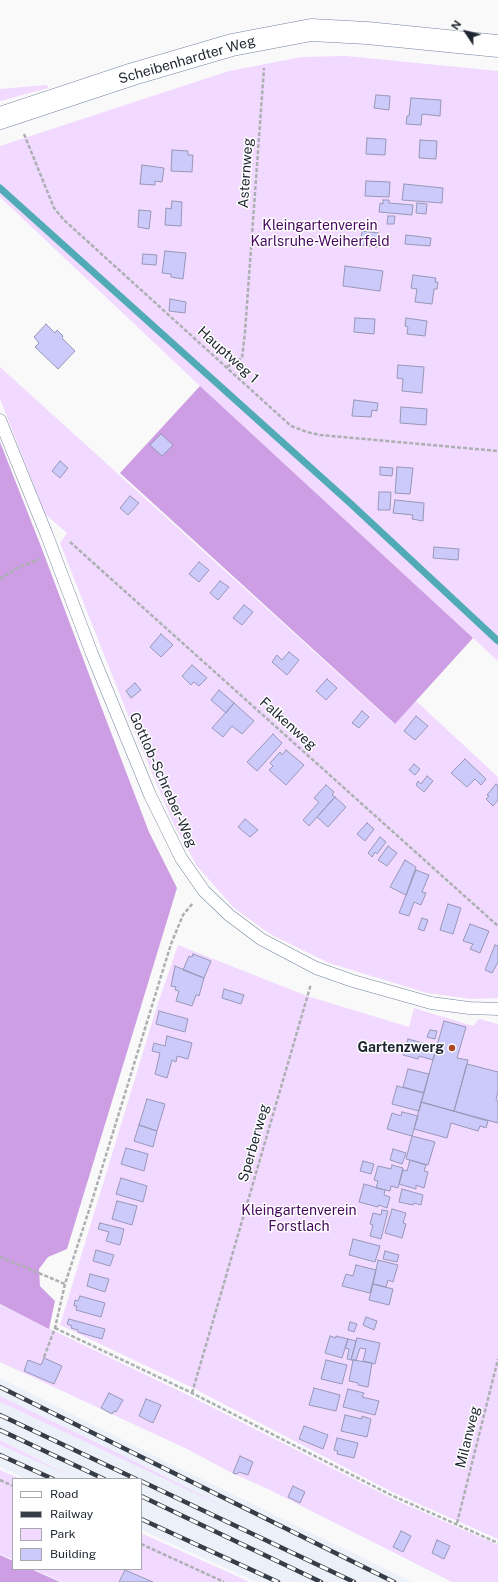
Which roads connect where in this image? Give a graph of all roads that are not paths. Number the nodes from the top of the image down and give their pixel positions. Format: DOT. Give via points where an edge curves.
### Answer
graph roads {
  1 [pos="498,46"];
  2 [pos="0,118"];
  3 [pos="0,420"];
  4 [pos="498,1008"];
  1 -- 2 [label="street, Scheibenhardter Weg" via="311,30 232,45 133,74"];
  3 -- 4 [label="lane, Gottlob-Schreber-Weg" via="150,795 181,858 204,891 229,915 261,939 316,968 431,1003 469,1008"];
}
